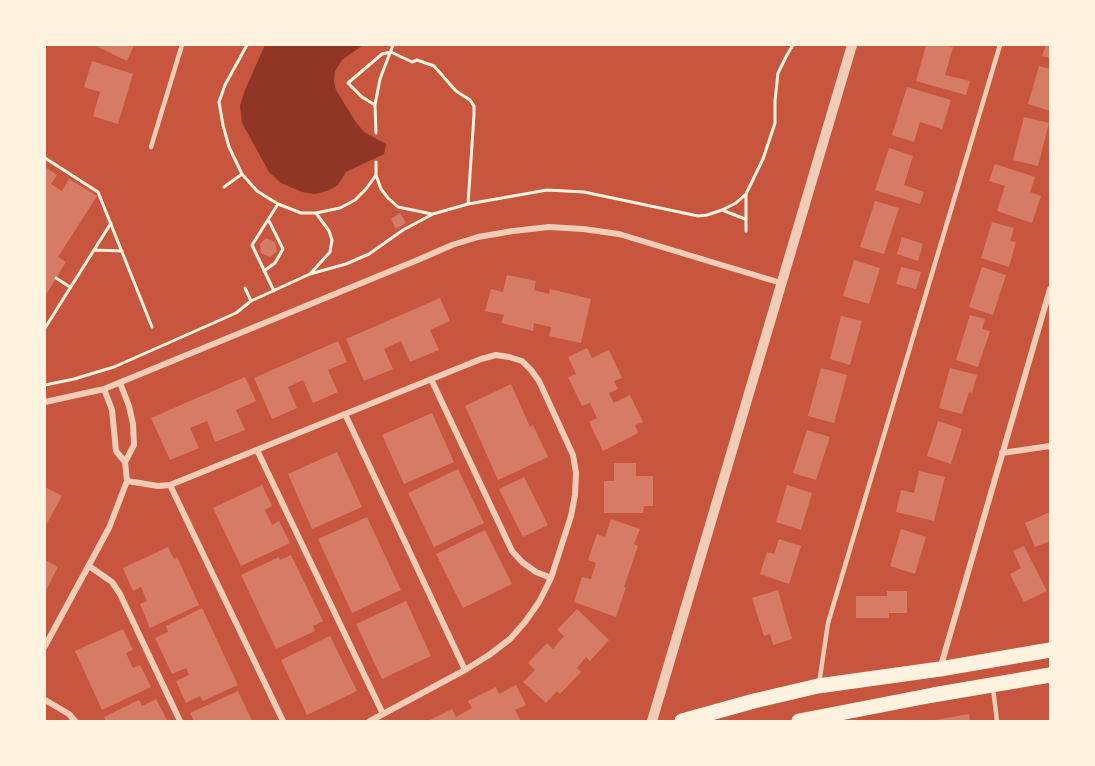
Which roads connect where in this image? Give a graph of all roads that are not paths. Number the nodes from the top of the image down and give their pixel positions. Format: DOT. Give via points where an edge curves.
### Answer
graph roads {
  1 [pos="182,45"];
  2 [pos="852,45"];
  3 [pos="1000,45"];
  4 [pos="151,147"];
  5 [pos="781,283"];
  6 [pos="1050,289"];
  7 [pos="431,379"];
  8 [pos="120,382"];
  9 [pos="104,389"];
  10 [pos="45,402"];
  11 [pos="345,414"];
  12 [pos="1050,446"];
  13 [pos="257,450"];
  14 [pos="1002,453"];
  15 [pos="125,462"];
  16 [pos="127,481"];
  17 [pos="170,485"];
  18 [pos="88,566"];
  19 [pos="551,578"];
  20 [pos="45,646"];
  21 [pos="1050,650"];
  22 [pos="940,669"];
  23 [pos="465,670"];
  24 [pos="1050,675"];
  25 [pos="992,685"];
  26 [pos="818,686"];
  27 [pos="45,700"];
  28 [pos="383,714"];
  29 [pos="844,716"];
  30 [pos="808,720"];
  31 [pos="1005,720"];
  32 [pos="75,721"];
  33 [pos="180,721"];
  34 [pos="283,721"];
  35 [pos="370,721"];
  36 [pos="652,721"];
  37 [pos="682,721"];
  38 [pos="997,721"];
  1 -- 4 [label="lane"];
  2 -- 5 [label="street"];
  3 -- 26 [label="lane" via="828,623"];
  5 -- 8 [label="street" via="619,234 549,227 513,231 452,245"];
  5 -- 36 [label="street"];
  6 -- 14 [label="street"];
  7 -- 11 [label="street"];
  7 -- 19 [label="street" via="512,551 536,572"];
  7 -- 19 [label="street" via="496,355 522,361 539,381 573,455 576,473 571,516"];
  8 -- 9 [label="street"];
  8 -- 15 [label="street" via="133,424 134,445"];
  9 -- 10 [label="street"];
  9 -- 15 [label="street" via="112,410 116,451"];
  11 -- 13 [label="street"];
  11 -- 23 [label="street"];
  12 -- 14 [label="street"];
  13 -- 17 [label="street"];
  13 -- 28 [label="street"];
  14 -- 22 [label="street"];
  15 -- 16 [label="street"];
  16 -- 17 [label="street"];
  16 -- 18 [label="street" via="109,528"];
  17 -- 34 [label="street"];
  18 -- 20 [label="street"];
  18 -- 33 [label="street" via="112,582 120,594"];
  19 -- 23 [label="street" via="539,602 510,639"];
  21 -- 22 [label="main road"];
  22 -- 26 [label="main road"];
  23 -- 28 [label="street"];
  24 -- 25 [label="main road"];
  25 -- 29 [label="main road"];
  25 -- 38 [label="lane"];
  26 -- 37 [label="main road"];
  27 -- 32 [label="street"];
  28 -- 35 [label="street"];
  29 -- 30 [label="main road"];
  31 -- 38 [label="lane"];
}
